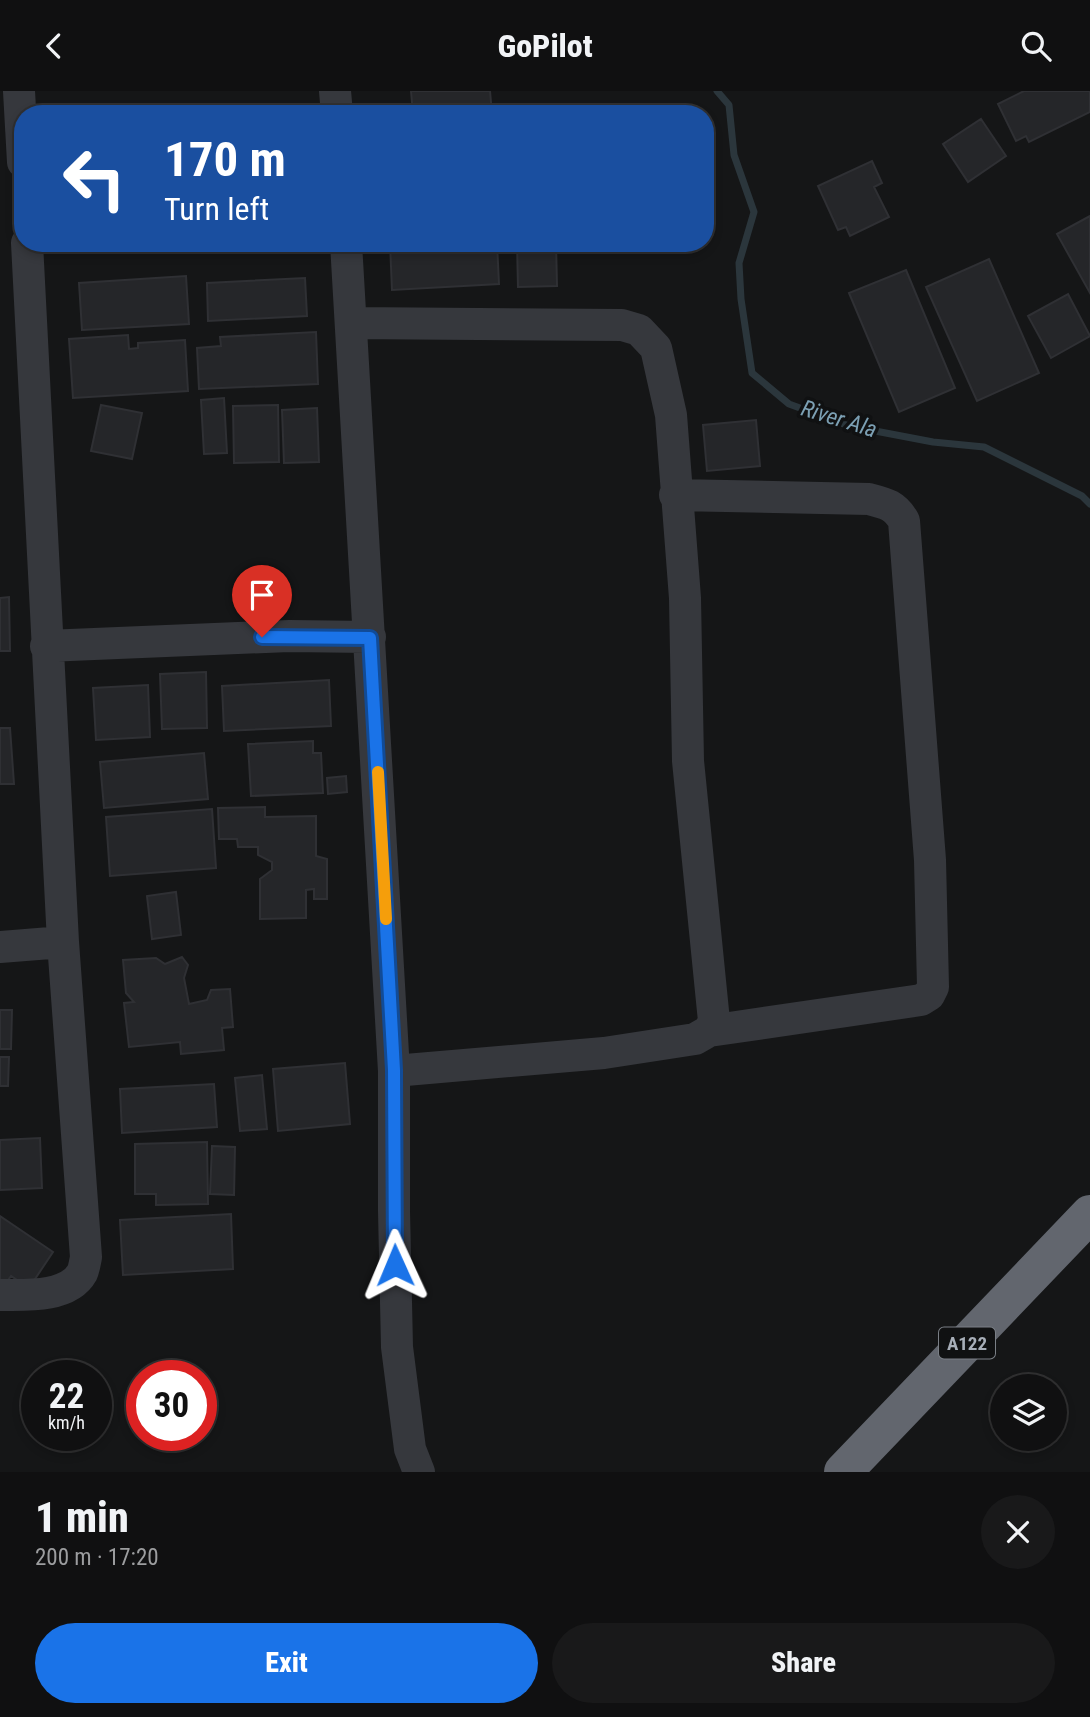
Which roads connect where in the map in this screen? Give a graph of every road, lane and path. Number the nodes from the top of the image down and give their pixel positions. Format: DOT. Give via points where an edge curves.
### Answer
graph roads {
  1 [pos="27,252"];
  2 [pos="347,252"];
  3 [pos="352,323"];
  4 [pos="675,495"];
  5 [pos="370,638"];
  6 [pos="46,646"];
  7 [pos="63,942"];
  8 [pos="0,947"];
  9 [pos="709,1031"];
  10 [pos="394,1070"];
  11 [pos="1090,1214"];
  12 [pos="0,1295"];
  13 [pos="419,1472"];
  14 [pos="843,1472"];
  1 -- 6 [label="street"];
  2 -- 3 [label="street"];
  3 -- 4 [label="street" via="622,325 639,330 656,348 671,415"];
  3 -- 5 [label="street"];
  4 -- 9 [label="street" via="685,598 688,761 714,1021"];
  4 -- 9 [label="street" via="869,499 898,511 904,521 930,860 933,987 929,995 921,1000"];
  5 -- 6 [label="street" via="289,636"];
  5 -- 10 [label="street"];
  6 -- 7 [label="street"];
  7 -- 8 [label="street"];
  7 -- 12 [label="street" via="86,1257 81,1275 66,1287 43,1295"];
  9 -- 10 [label="street" via="695,1039 604,1053"];
  10 -- 13 [label="street" via="397,1347 410,1449"];
  11 -- 14 [label="highway, A122"];
}
